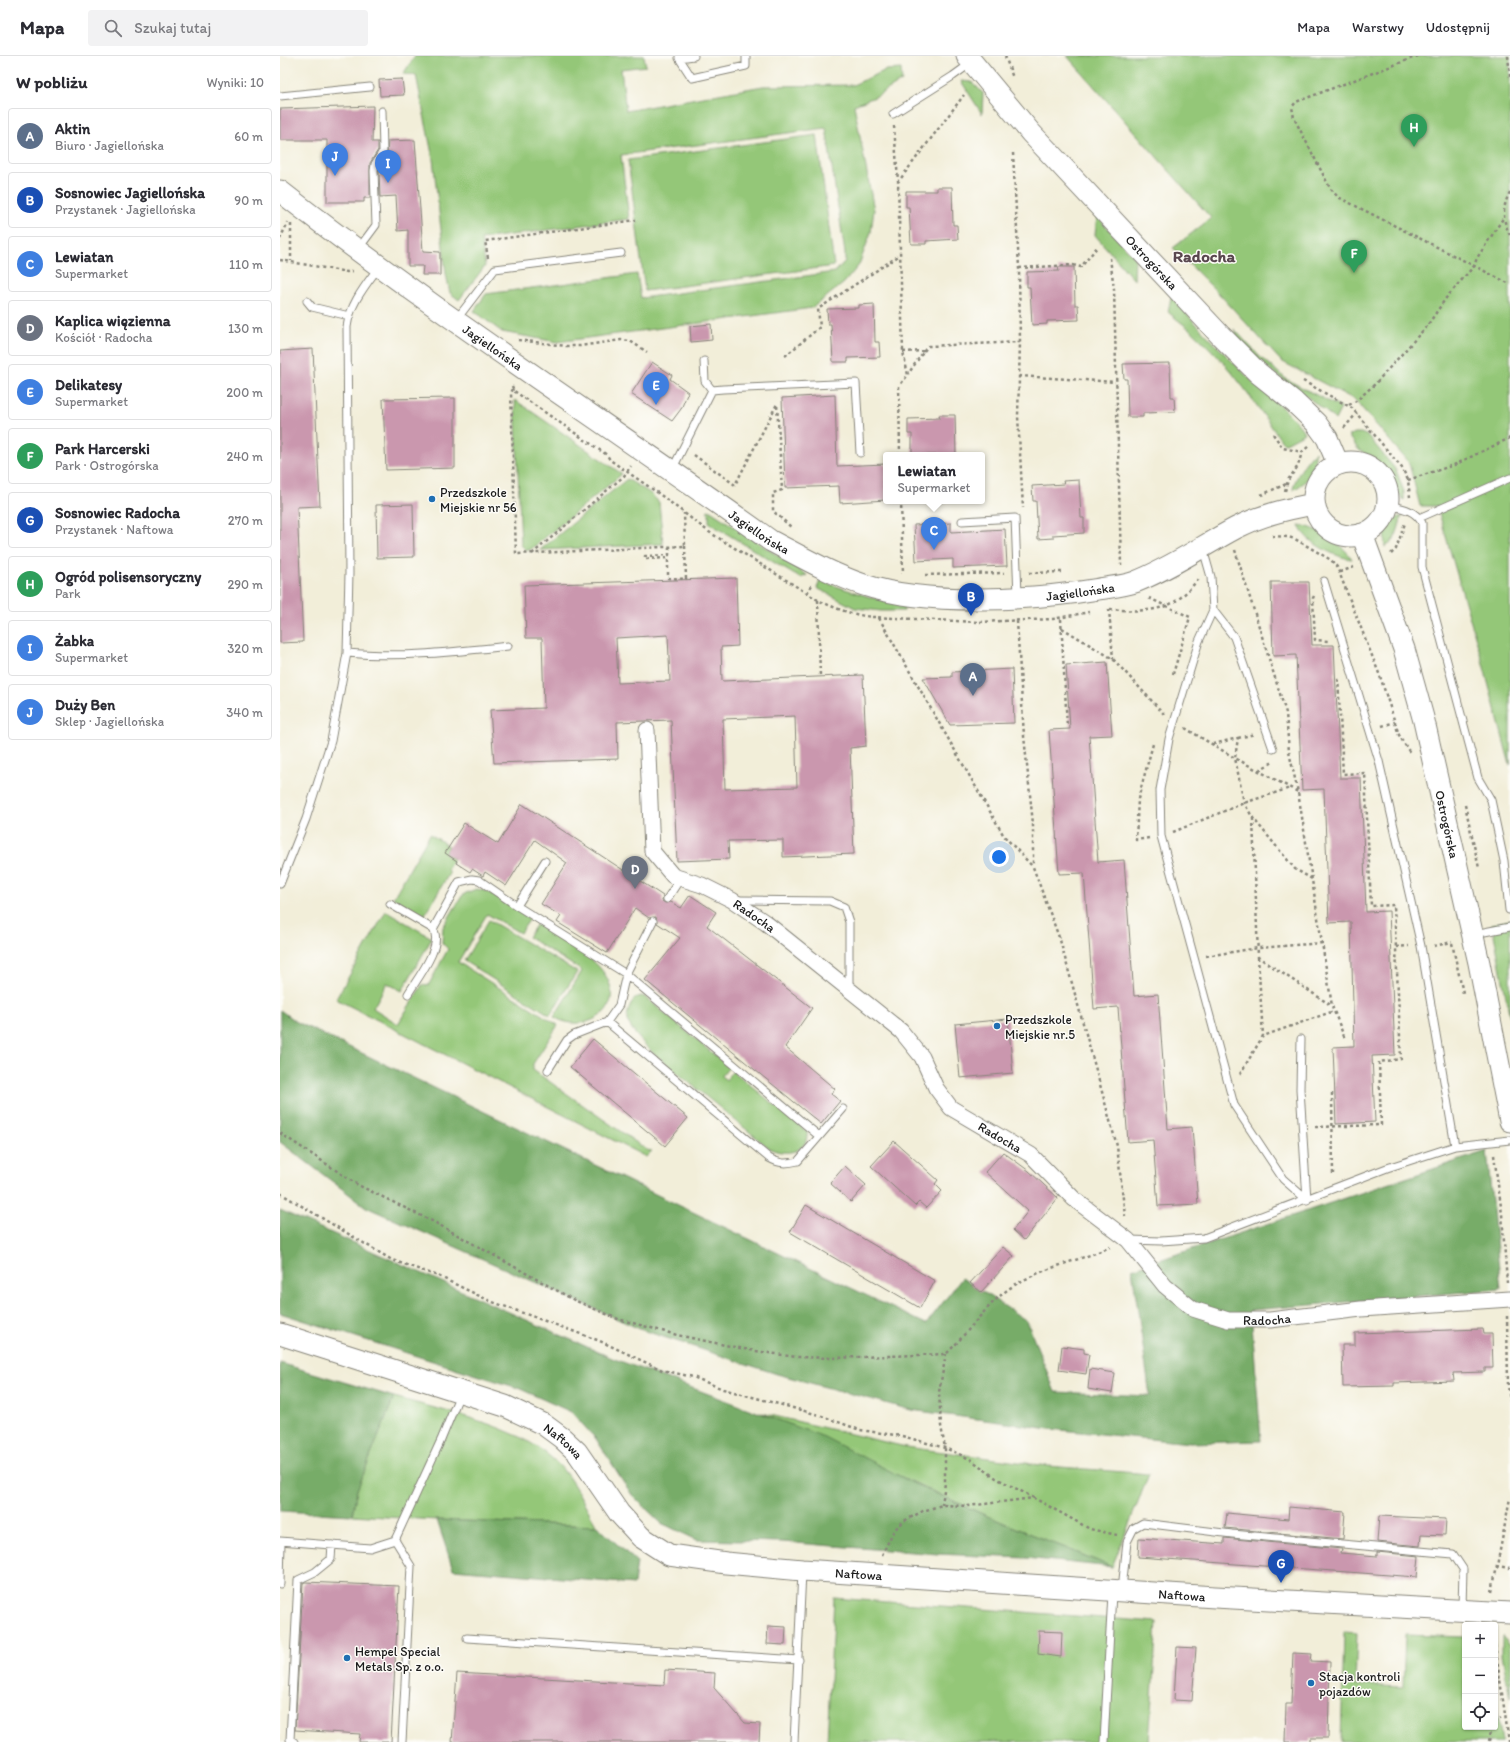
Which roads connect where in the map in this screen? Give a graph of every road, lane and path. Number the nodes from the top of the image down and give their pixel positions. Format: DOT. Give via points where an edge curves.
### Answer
graph roads {
  1 [pos="694,56"];
  2 [pos="746,56"];
  3 [pos="1004,56"];
  4 [pos="1418,56"];
  5 [pos="1508,56"];
  6 [pos="679,57"];
  7 [pos="969,59"];
  8 [pos="1510,77"];
  9 [pos="1014,80"];
  10 [pos="370,87"];
  11 [pos="964,95"];
  12 [pos="280,96"];
  13 [pos="382,111"];
  14 [pos="893,114"];
  15 [pos="1013,153"];
  16 [pos="898,182"];
  17 [pos="280,191"];
  18 [pos="1510,192"];
  19 [pos="1504,217"];
  20 [pos="636,220"];
  21 [pos="1510,235"];
  22 [pos="280,240"];
  23 [pos="1098,246"];
  24 [pos="621,253"];
  25 [pos="900,255"];
  26 [pos="1110,258"];
  27 [pos="280,260"];
  28 [pos="358,260"];
  29 [pos="291,261"];
  30 [pos="489,263"];
  31 [pos="379,266"];
  32 [pos="1474,266"];
  33 [pos="1019,268"];
  34 [pos="1510,284"];
  35 [pos="307,301"];
  36 [pos="348,316"];
  37 [pos="456,320"];
  38 [pos="514,340"];
  39 [pos="1020,342"];
  40 [pos="924,351"];
  41 [pos="647,352"];
  42 [pos="903,352"];
  43 [pos="785,356"];
  44 [pos="704,361"];
  45 [pos="908,375"];
  46 [pos="1019,376"];
  47 [pos="1297,379"];
  48 [pos="1115,382"];
  49 [pos="513,389"];
  50 [pos="712,390"];
  51 [pos="1348,405"];
  52 [pos="1273,434"];
  53 [pos="1327,438"];
  54 [pos="1510,438"];
  55 [pos="682,451"];
  56 [pos="900,452"];
  57 [pos="1302,452"];
  58 [pos="860,453"];
  59 [pos="1338,464"];
  60 [pos="672,470"];
  61 [pos="627,472"];
  62 [pos="1510,478"];
  63 [pos="1408,480"];
  64 [pos="662,496"];
  65 [pos="901,504"];
  66 [pos="1314,504"];
  67 [pos="1387,505"];
  68 [pos="1287,510"];
  69 [pos="684,512"];
  70 [pos="1015,518"];
  71 [pos="1419,518"];
  72 [pos="962,521"];
  73 [pos="794,530"];
  74 [pos="709,532"];
  75 [pos="1362,534"];
  76 [pos="685,546"];
  77 [pos="669,547"];
  78 [pos="1234,548"];
  79 [pos="532,554"];
  80 [pos="1205,555"];
  81 [pos="1121,565"];
  82 [pos="1068,572"];
  83 [pos="1018,573"];
  84 [pos="897,574"];
  85 [pos="918,575"];
  86 [pos="1324,581"];
  87 [pos="1144,595"];
  88 [pos="1018,596"];
  89 [pos="818,600"];
  90 [pos="1164,606"];
  91 [pos="1213,610"];
  92 [pos="879,618"];
  93 [pos="1061,619"];
  94 [pos="1017,621"];
  95 [pos="1062,628"];
  96 [pos="1330,641"];
  97 [pos="508,646"];
  98 [pos="347,653"];
  99 [pos="1113,659"];
  100 [pos="1338,672"];
  101 [pos="1173,676"];
  102 [pos="820,677"];
  103 [pos="1164,705"];
  104 [pos="1162,712"];
  105 [pos="1160,720"];
  106 [pos="1174,721"];
  107 [pos="1067,726"];
  108 [pos="647,730"];
  109 [pos="1154,741"];
  110 [pos="1212,744"];
  111 [pos="1406,747"];
  112 [pos="1273,749"];
  113 [pos="1235,758"];
  114 [pos="1290,788"];
  115 [pos="1298,792"];
  116 [pos="1244,803"];
  117 [pos="1253,818"];
  118 [pos="1161,836"];
  119 [pos="545,861"];
  120 [pos="1033,867"];
  121 [pos="680,879"];
  122 [pos="1313,879"];
  123 [pos="280,884"];
  124 [pos="667,899"];
  125 [pos="732,900"];
  126 [pos="390,904"];
  127 [pos="517,906"];
  128 [pos="1509,910"];
  129 [pos="653,921"];
  130 [pos="1510,927"];
  131 [pos="433,929"];
  132 [pos="1472,934"];
  133 [pos="1452,942"];
  134 [pos="1322,943"];
  135 [pos="1436,946"];
  136 [pos="1258,948"];
  137 [pos="1258,956"];
  138 [pos="1194,957"];
  139 [pos="626,974"];
  140 [pos="849,988"];
  141 [pos="408,994"];
  142 [pos="1332,1006"];
  143 [pos="1334,1011"];
  144 [pos="607,1022"];
  145 [pos="1263,1036"];
  146 [pos="1301,1039"];
  147 [pos="1346,1039"];
  148 [pos="548,1070"];
  149 [pos="1230,1090"];
  150 [pos="1332,1093"];
  151 [pos="843,1109"];
  152 [pos="1510,1121"];
  153 [pos="1332,1126"];
  154 [pos="1302,1127"];
  155 [pos="280,1133"];
  156 [pos="819,1136"];
  157 [pos="1510,1140"];
  158 [pos="1455,1146"];
  159 [pos="1333,1189"];
  160 [pos="280,1193"];
  161 [pos="1307,1200"];
  162 [pos="1128,1240"];
  163 [pos="1510,1299"];
  164 [pos="280,1334"];
  165 [pos="946,1354"];
  166 [pos="461,1392"];
  167 [pos="945,1448"];
  168 [pos="1034,1498"];
  169 [pos="1510,1498"];
  170 [pos="942,1505"];
  171 [pos="395,1540"];
  172 [pos="281,1542"];
  173 [pos="1127,1542"];
  174 [pos="332,1545"];
  175 [pos="880,1560"];
  176 [pos="1496,1566"];
  177 [pos="1510,1568"];
  178 [pos="802,1570"];
  179 [pos="280,1584"];
  180 [pos="1117,1591"];
  181 [pos="1462,1610"];
  182 [pos="1501,1613"];
  183 [pos="466,1638"];
  184 [pos="1497,1658"];
  185 [pos="799,1660"];
  186 [pos="1501,1718"];
  187 [pos="1498,1720"];
  188 [pos="1490,1730"];
  189 [pos="294,1742"];
  190 [pos="402,1742"];
  191 [pos="794,1742"];
  192 [pos="1104,1742"];
  193 [pos="1488,1742"];
  194 [pos="1509,1742"];
  1 -- 6 [label="lane"];
  2 -- 6 [label="lane" via="746,66 692,78"];
  3 -- 9 [label="path"];
  4 -- 32 [label="path" via="1296,102 1292,107 1294,118 1330,188 1338,196"];
  5 -- 8 [label="path"];
  7 -- 14 [label="lane" via="953,76"];
  7 -- 53 [label="street, Ostrogórska" via="1031,132 1221,336 1258,373 1294,402"];
  10 -- 12 [label="lane"];
  11 -- 16 [label="path"];
  13 -- 28 [label="lane" via="384,151 375,164 374,171 376,225"];
  14 -- 16 [label="path"];
  15 -- 33 [label="path"];
  16 -- 25 [label="path"];
  17 -- 28 [label="street, Jagiellońska"];
  18 -- 19 [label="path" via="1504,208"];
  19 -- 21 [label="path"];
  19 -- 32 [label="path"];
  20 -- 30 [label="path" via="485,241"];
  22 -- 29 [label="path" via="290,219"];
  23 -- 33 [label="path" via="1081,267 1073,265"];
  24 -- 37 [label="lane" via="495,269"];
  25 -- 42 [label="path"];
  25 -- 43 [label="path" via="818,309 820,327"];
  26 -- 48 [label="path" via="1114,289"];
  27 -- 29 [label="path"];
  28 -- 29 [label="path" via="347,272"];
  28 -- 31 [label="street, Jagiellońska"];
  31 -- 36 [label="lane"];
  31 -- 37 [label="street, Jagiellońska"];
  32 -- 34 [label="path"];
  32 -- 51 [label="path" via="1446,298 1427,326 1374,385"];
  33 -- 39 [label="path"];
  35 -- 36 [label="lane" via="312,307"];
  36 -- 98 [label="lane"];
  37 -- 60 [label="street, Jagiellońska"];
  38 -- 41 [label="path" via="566,346 621,340 630,341"];
  39 -- 40 [label="path" via="928,346"];
  39 -- 46 [label="path"];
  40 -- 42 [label="path"];
  40 -- 45 [label="path"];
  42 -- 45 [label="path"];
  44 -- 50 [label="lane" via="705,381"];
  45 -- 56 [label="path" via="899,386"];
  46 -- 48 [label="path"];
  46 -- 70 [label="path" via="1018,416 1024,514"];
  47 -- 51 [label="path"];
  48 -- 81 [label="path"];
  49 -- 79 [label="path" via="511,393 516,554"];
  50 -- 55 [label="lane"];
  50 -- 58 [label="lane" via="856,383"];
  51 -- 53 [label="path" via="1357,413 1344,428"];
  52 -- 57 [label="path" via="1283,448"];
  53 -- 57 [label="path" via="1308,446"];
  53 -- 59 [label="street, Ostrogórska"];
  54 -- 63 [label="path" via="1454,465"];
  55 -- 60 [label="lane"];
  55 -- 73 [label="path" via="693,455 735,485 778,404 782,490 773,493 773,511"];
  57 -- 68 [label="path" via="1298,466 1285,486"];
  59 -- 66 [label="street" via="1319,480 1314,492"];
  59 -- 67 [label="street" via="1349,462 1370,468 1384,484"];
  60 -- 88 [label="street, Jagiellońska" via="771,541 820,567 865,586 901,594 928,596"];
  61 -- 79 [label="path"];
  62 -- 71 [label="lane"];
  64 -- 69 [label="path"];
  65 -- 84 [label="path" via="903,576"];
  66 -- 68 [label="street, Jagiellońska"];
  66 -- 75 [label="street" via="1318,517 1337,534"];
  67 -- 71 [label="lane" via="1410,510"];
  67 -- 75 [label="street" via="1379,523"];
  68 -- 80 [label="street, Jagiellońska" via="1237,528"];
  68 -- 111 [label="path" via="1290,526 1288,537 1331,560 1339,572 1380,676 1399,735"];
  69 -- 74 [label="path"];
  69 -- 76 [label="path"];
  70 -- 72 [label="lane"];
  70 -- 83 [label="lane"];
  71 -- 128 [label="lane" via="1423,536 1422,567 1478,778 1491,800 1504,861"];
  75 -- 132 [label="street, Ostrogórska" via="1415,684"];
  76 -- 77 [label="path"];
  76 -- 77 [label="path" via="686,579 668,578 668,558 645,559 645,556 669,555"];
  77 -- 79 [label="path"];
  78 -- 115 [label="path" via="1286,714 1289,752"];
  80 -- 88 [label="street, Jagiellońska" via="1134,583 1064,595"];
  80 -- 90 [label="path" via="1202,576 1176,601"];
  80 -- 91 [label="lane" via="1211,577"];
  82 -- 83 [label="path"];
  83 -- 85 [label="path"];
  83 -- 88 [label="lane"];
  86 -- 96 [label="path" via="1313,598 1315,640"];
  86 -- 158 [label="lane" via="1381,769 1421,946"];
  87 -- 90 [label="path"];
  89 -- 102 [label="path"];
  90 -- 99 [label="path" via="1140,610 1110,609"];
  90 -- 101 [label="path" via="1190,617"];
  91 -- 106 [label="lane" via="1199,641"];
  91 -- 112 [label="lane" via="1234,637"];
  92 -- 120 [label="path" via="1004,836"];
  93 -- 95 [label="path"];
  94 -- 120 [label="path" via="1024,736 1033,824"];
  95 -- 99 [label="path"];
  95 -- 107 [label="path"];
  97 -- 98 [label="lane" via="449,652 366,655"];
  98 -- 123 [label="lane" via="331,741 306,819"];
  99 -- 104 [label="path"];
  100 -- 153 [label="path" via="1343,774 1365,773 1371,906 1394,905 1401,1059 1379,1062 1381,1124"];
  103 -- 104 [label="path"];
  104 -- 105 [label="path"];
  104 -- 106 [label="path"];
  106 -- 110 [label="path"];
  106 -- 118 [label="lane" via="1160,790"];
  108 -- 121 [label="street, Radocha" via="652,851 673,876"];
  109 -- 118 [label="path" via="1138,799 1136,840"];
  110 -- 113 [label="path"];
  110 -- 113 [label="path" via="1238,738"];
  113 -- 114 [label="path"];
  113 -- 116 [label="path"];
  114 -- 115 [label="path"];
  114 -- 116 [label="path"];
  115 -- 122 [label="path"];
  116 -- 117 [label="path"];
  116 -- 118 [label="path"];
  117 -- 122 [label="path" via="1295,869"];
  117 -- 136 [label="path"];
  118 -- 138 [label="lane"];
  119 -- 127 [label="lane"];
  120 -- 162 [label="path" via="1060,940 1117,1146"];
  121 -- 124 [label="lane"];
  121 -- 125 [label="street, Radocha" via="702,885"];
  122 -- 134 [label="path"];
  125 -- 140 [label="street, Radocha" via="766,923"];
  125 -- 140 [label="lane" via="830,901 844,907 849,922"];
  126 -- 131 [label="lane"];
  127 -- 131 [label="lane" via="479,880 465,880 460,882"];
  127 -- 139 [label="lane"];
  129 -- 139 [label="lane"];
  130 -- 132 [label="lane"];
  131 -- 141 [label="lane" via="436,934 436,946"];
  132 -- 152 [label="street, Ostrogórska"];
  133 -- 135 [label="path"];
  134 -- 136 [label="path"];
  134 -- 142 [label="path"];
  136 -- 137 [label="path"];
  136 -- 138 [label="path"];
  137 -- 142 [label="path"];
  137 -- 145 [label="path"];
  138 -- 149 [label="lane"];
  139 -- 144 [label="lane" via="619,1005"];
  139 -- 156 [label="lane"];
  140 -- 162 [label="street, Radocha" via="900,1031 922,1057 936,1088 951,1108 1031,1155 1074,1199"];
  142 -- 143 [label="path"];
  143 -- 145 [label="path"];
  143 -- 147 [label="path"];
  144 -- 148 [label="lane" via="566,1040"];
  144 -- 156 [label="lane" via="778,1163 798,1161"];
  145 -- 149 [label="path"];
  146 -- 154 [label="lane"];
  149 -- 161 [label="lane" via="1234,1105 1283,1179"];
  150 -- 153 [label="path"];
  151 -- 156 [label="lane"];
  153 -- 154 [label="path"];
  153 -- 159 [label="path"];
  154 -- 161 [label="lane"];
  155 -- 165 [label="path" via="358,1185 434,1222 574,1300 618,1319 749,1350 796,1356 832,1358"];
  157 -- 158 [label="lane"];
  158 -- 159 [label="lane"];
  159 -- 161 [label="lane"];
  160 -- 167 [label="path" via="392,1260 438,1276 490,1301 600,1341 662,1370 693,1377 723,1389 860,1430 902,1436"];
  161 -- 162 [label="lane" via="1204,1238"];
  162 -- 163 [label="street, Radocha" via="1165,1286 1193,1309 1228,1320 1270,1320 1361,1309"];
  162 -- 165 [label="path" via="1023,1280 997,1299"];
  164 -- 166 [label="street, Naftowa"];
  165 -- 167 [label="path" via="939,1392"];
  166 -- 171 [label="lane"];
  166 -- 178 [label="street, Naftowa" via="505,1406 543,1424 562,1438 577,1452 619,1514 641,1537 669,1555"];
  167 -- 168 [label="path" via="970,1459 996,1478"];
  167 -- 170 [label="path"];
  168 -- 170 [label="path" via="968,1506"];
  168 -- 173 [label="path" via="1090,1529 1116,1535"];
  169 -- 176 [label="path"];
  170 -- 175 [label="path" via="923,1511 894,1530"];
  171 -- 174 [label="lane" via="370,1548"];
  171 -- 190 [label="lane" via="411,1566"];
  172 -- 174 [label="lane"];
  172 -- 179 [label="lane"];
  173 -- 180 [label="lane"];
  173 -- 181 [label="lane" via="1134,1528 1143,1523 1232,1534 1453,1554 1463,1569"];
  174 -- 189 [label="lane" via="331,1559 315,1572 298,1580 290,1740"];
  176 -- 177 [label="path"];
  176 -- 182 [label="path" via="1492,1589"];
  178 -- 180 [label="street, Naftowa"];
  178 -- 185 [label="lane"];
  180 -- 181 [label="street, Naftowa"];
  180 -- 192 [label="lane"];
  181 -- 182 [label="street, Naftowa"];
  183 -- 185 [label="lane"];
  184 -- 194 [label="path"];
  185 -- 191 [label="lane"];
  186 -- 187 [label="path"];
  188 -- 193 [label="path"];
}
